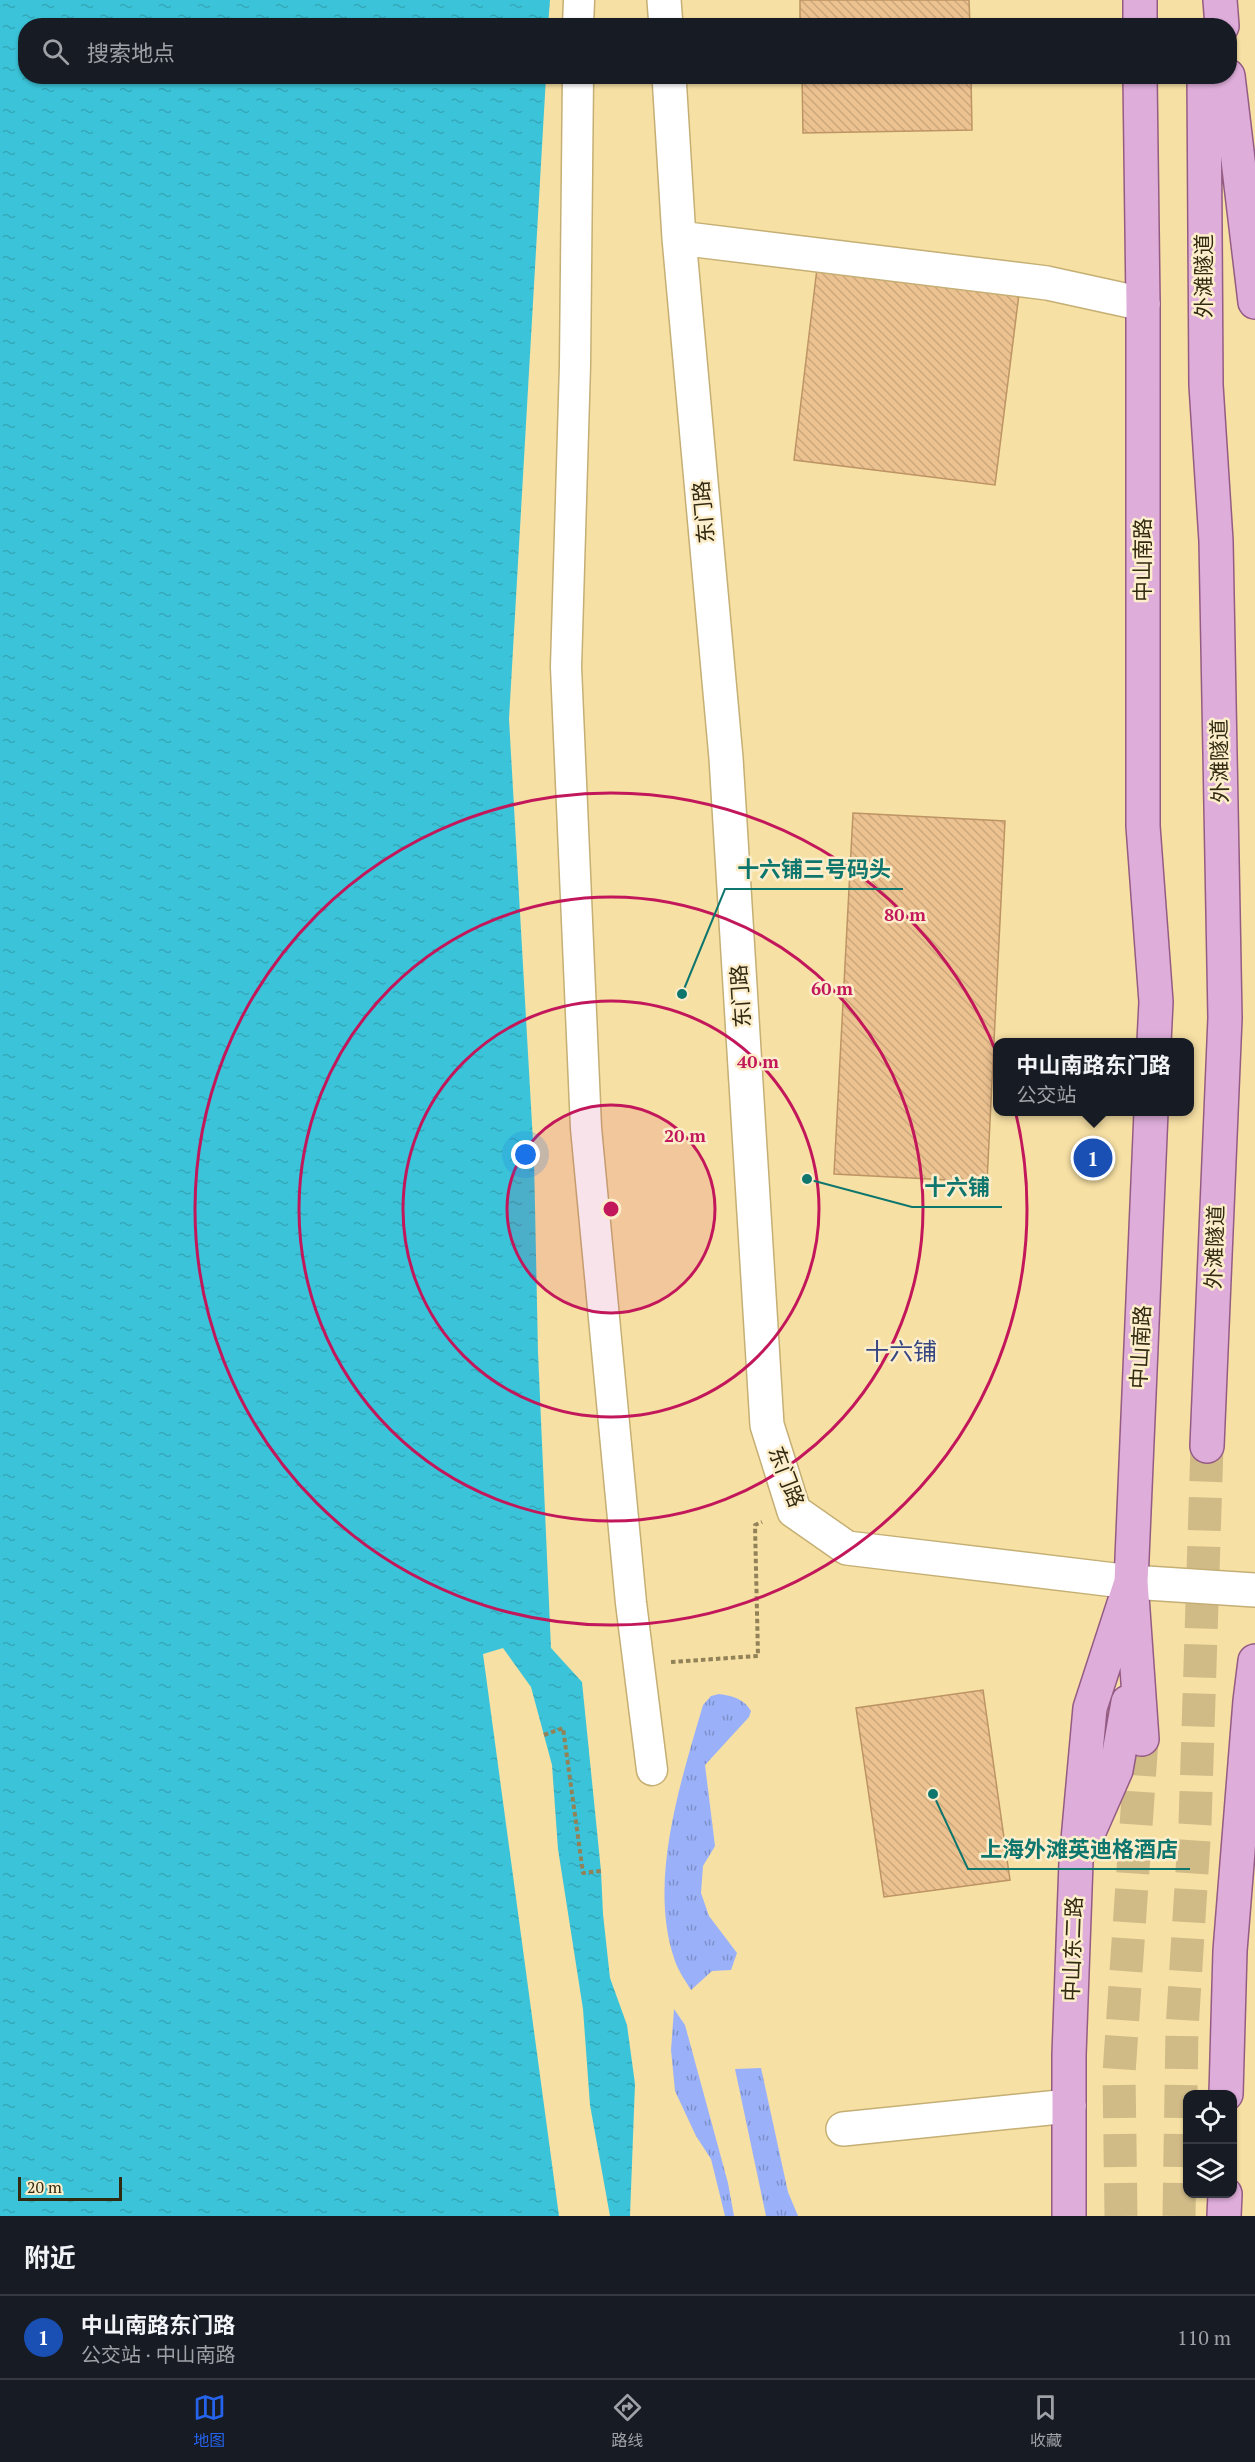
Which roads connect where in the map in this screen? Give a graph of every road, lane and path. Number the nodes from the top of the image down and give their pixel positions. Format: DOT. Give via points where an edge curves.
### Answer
graph roads {
  1 [pos="579,0"];
  2 [pos="664,0"];
  3 [pos="1140,0"];
  4 [pos="1204,0"];
  5 [pos="1220,0"];
  6 [pos="578,18"];
  7 [pos="665,18"];
  8 [pos="1140,18"];
  9 [pos="1204,18"];
  10 [pos="1221,18"];
  11 [pos="578,84"];
  12 [pos="669,84"];
  13 [pos="1140,84"];
  14 [pos="1204,84"];
  15 [pos="1229,84"];
  16 [pos="679,238"];
  17 [pos="1255,302"];
  18 [pos="1143,304"];
  19 [pos="1154,1038"];
  20 [pos="1151,1116"];
  21 [pos="1207,1446"];
  22 [pos="794,1511"];
  23 [pos="1131,1582"];
  24 [pos="1255,1590"];
  25 [pos="1136,1656"];
  26 [pos="1255,1660"];
  27 [pos="640,1664"];
  28 [pos="544,1735"];
  29 [pos="1142,1739"];
  30 [pos="652,1770"];
  31 [pos="1076,1862"];
  32 [pos="601,1870"];
  33 [pos="1226,2090"];
  34 [pos="1069,2106"];
  35 [pos="843,2129"];
  36 [pos="1225,2198"];
  37 [pos="1069,2216"];
  38 [pos="1224,2216"];
  1 -- 6 [label="street"];
  2 -- 7 [label="street"];
  3 -- 8 [label="main road"];
  4 -- 9 [label="main road"];
  5 -- 10 [label="main road"];
  11 -- 27 [label="street" via="566,667 586,1128"];
  12 -- 16 [label="street, 东门路"];
  13 -- 18 [label="main road, 中山南路"];
  14 -- 21 [label="main road, 外滩隧道" via="1205,374 1216,541 1225,1018"];
  15 -- 17 [label="main road"];
  16 -- 18 [label="street" via="1047,283"];
  16 -- 22 [label="street, 东门路" via="726,758 767,1425"];
  18 -- 19 [label="main road, 中山南路" via="1143,826 1156,1002"];
  20 -- 23 [label="main road, 中山南路"];
  22 -- 23 [label="street, 东门路" via="847,1548"];
  22 -- 27 [label="path" via="755,1524 758,1656"];
  23 -- 24 [label="street, 东门路"];
  23 -- 25 [label="main road"];
  23 -- 31 [label="main road, 中山东二路" via="1090,1708"];
  25 -- 29 [label="main road"];
  25 -- 31 [label="main road" via="1116,1770"];
  26 -- 33 [label="main road" via="1230,1951"];
  27 -- 30 [label="street"];
  28 -- 32 [label="path" via="562,1728 583,1873"];
  31 -- 34 [label="main road, 中山东二路"];
  34 -- 35 [label="street"];
  34 -- 37 [label="main road, 中山东二路"];
  36 -- 38 [label="main road"];
}
